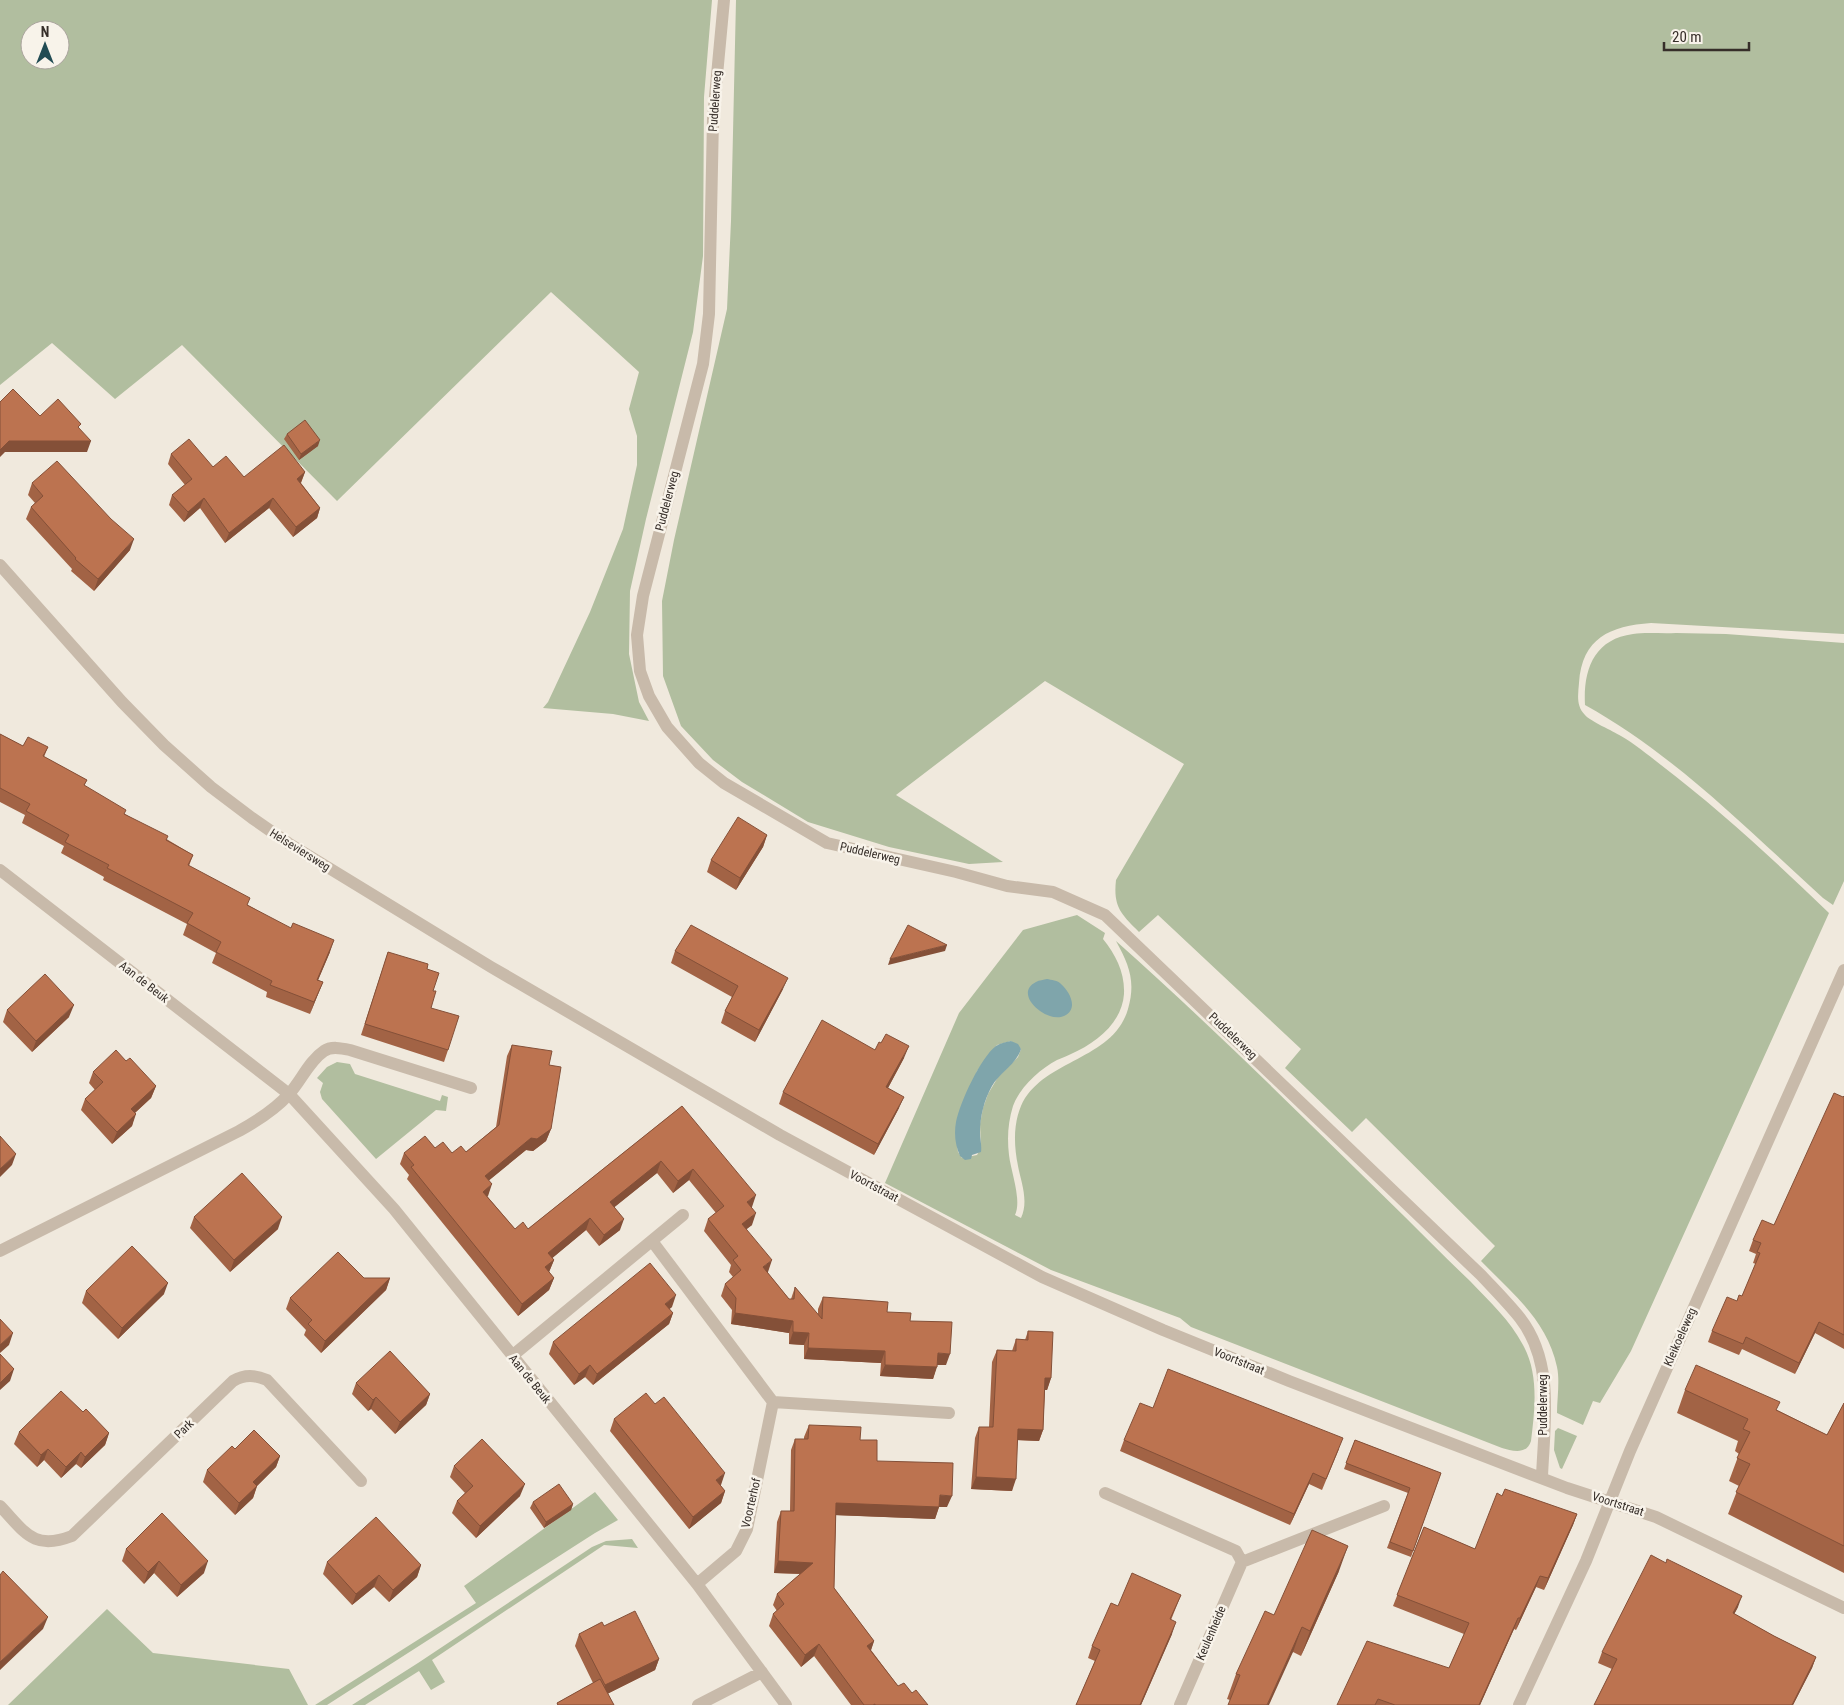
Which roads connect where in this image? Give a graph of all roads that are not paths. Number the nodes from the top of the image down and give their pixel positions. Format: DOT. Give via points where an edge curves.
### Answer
graph roads {
  1 [pos="724,0"];
  2 [pos="0,565"];
  3 [pos="0,870"];
  4 [pos="1844,970"];
  5 [pos="656,1065"];
  6 [pos="471,1088"];
  7 [pos="289,1094"];
  8 [pos="683,1215"];
  9 [pos="652,1241"];
  10 [pos="0,1251"];
  11 [pos="512,1356"];
  12 [pos="773,1402"];
  13 [pos="949,1413"];
  14 [pos="1542,1477"];
  15 [pos="360,1481"];
  16 [pos="1105,1493"];
  17 [pos="1610,1501"];
  18 [pos="0,1506"];
  19 [pos="1384,1506"];
  20 [pos="1242,1562"];
  21 [pos="696,1584"];
  22 [pos="1844,1608"];
  23 [pos="762,1672"];
  24 [pos="698,1705"];
  25 [pos="786,1705"];
  26 [pos="1180,1705"];
  27 [pos="1519,1705"];
  1 -- 14 [label="street, Puddelerweg" via="713,118 709,314 702,364 643,596 637,635 640,671 667,727 699,763 724,783 827,843 1007,886 1053,892 1105,915 1481,1275 1520,1318 1543,1367"];
  2 -- 5 [label="street, Helseviersweg" via="134,714 211,787 245,813 304,853"];
  3 -- 7 [label="street, Aan de Beuk"];
  4 -- 17 [label="street, Kleikoeleweg"];
  5 -- 14 [label="street, Voortstraat" via="780,1136 1042,1277 1289,1381"];
  6 -- 7 [label="street" via="336,1047 318,1056"];
  7 -- 10 [label="street" via="264,1117 239,1131"];
  7 -- 11 [label="street, Aan de Beuk" via="394,1209"];
  8 -- 9 [label="street"];
  9 -- 11 [label="street"];
  9 -- 12 [label="street"];
  11 -- 21 [label="street, Aan de Beuk"];
  12 -- 13 [label="street"];
  12 -- 21 [label="street, Voorterhof" via="747,1529 736,1551"];
  14 -- 17 [label="street, Voortstraat"];
  15 -- 18 [label="street, Park" via="267,1380 250,1375 234,1381 72,1536 50,1543 38,1541"];
  16 -- 20 [label="street" via="1236,1551"];
  17 -- 22 [label="street, Voortstraat" via="1656,1517"];
  17 -- 27 [label="street, Kleikoeleweg" via="1586,1561"];
  19 -- 20 [label="street"];
  20 -- 26 [label="street, Keulenheide"];
  21 -- 23 [label="street, Aan de Beuk"];
  23 -- 24 [label="street"];
  23 -- 25 [label="street, Aan de Beuk"];
}
